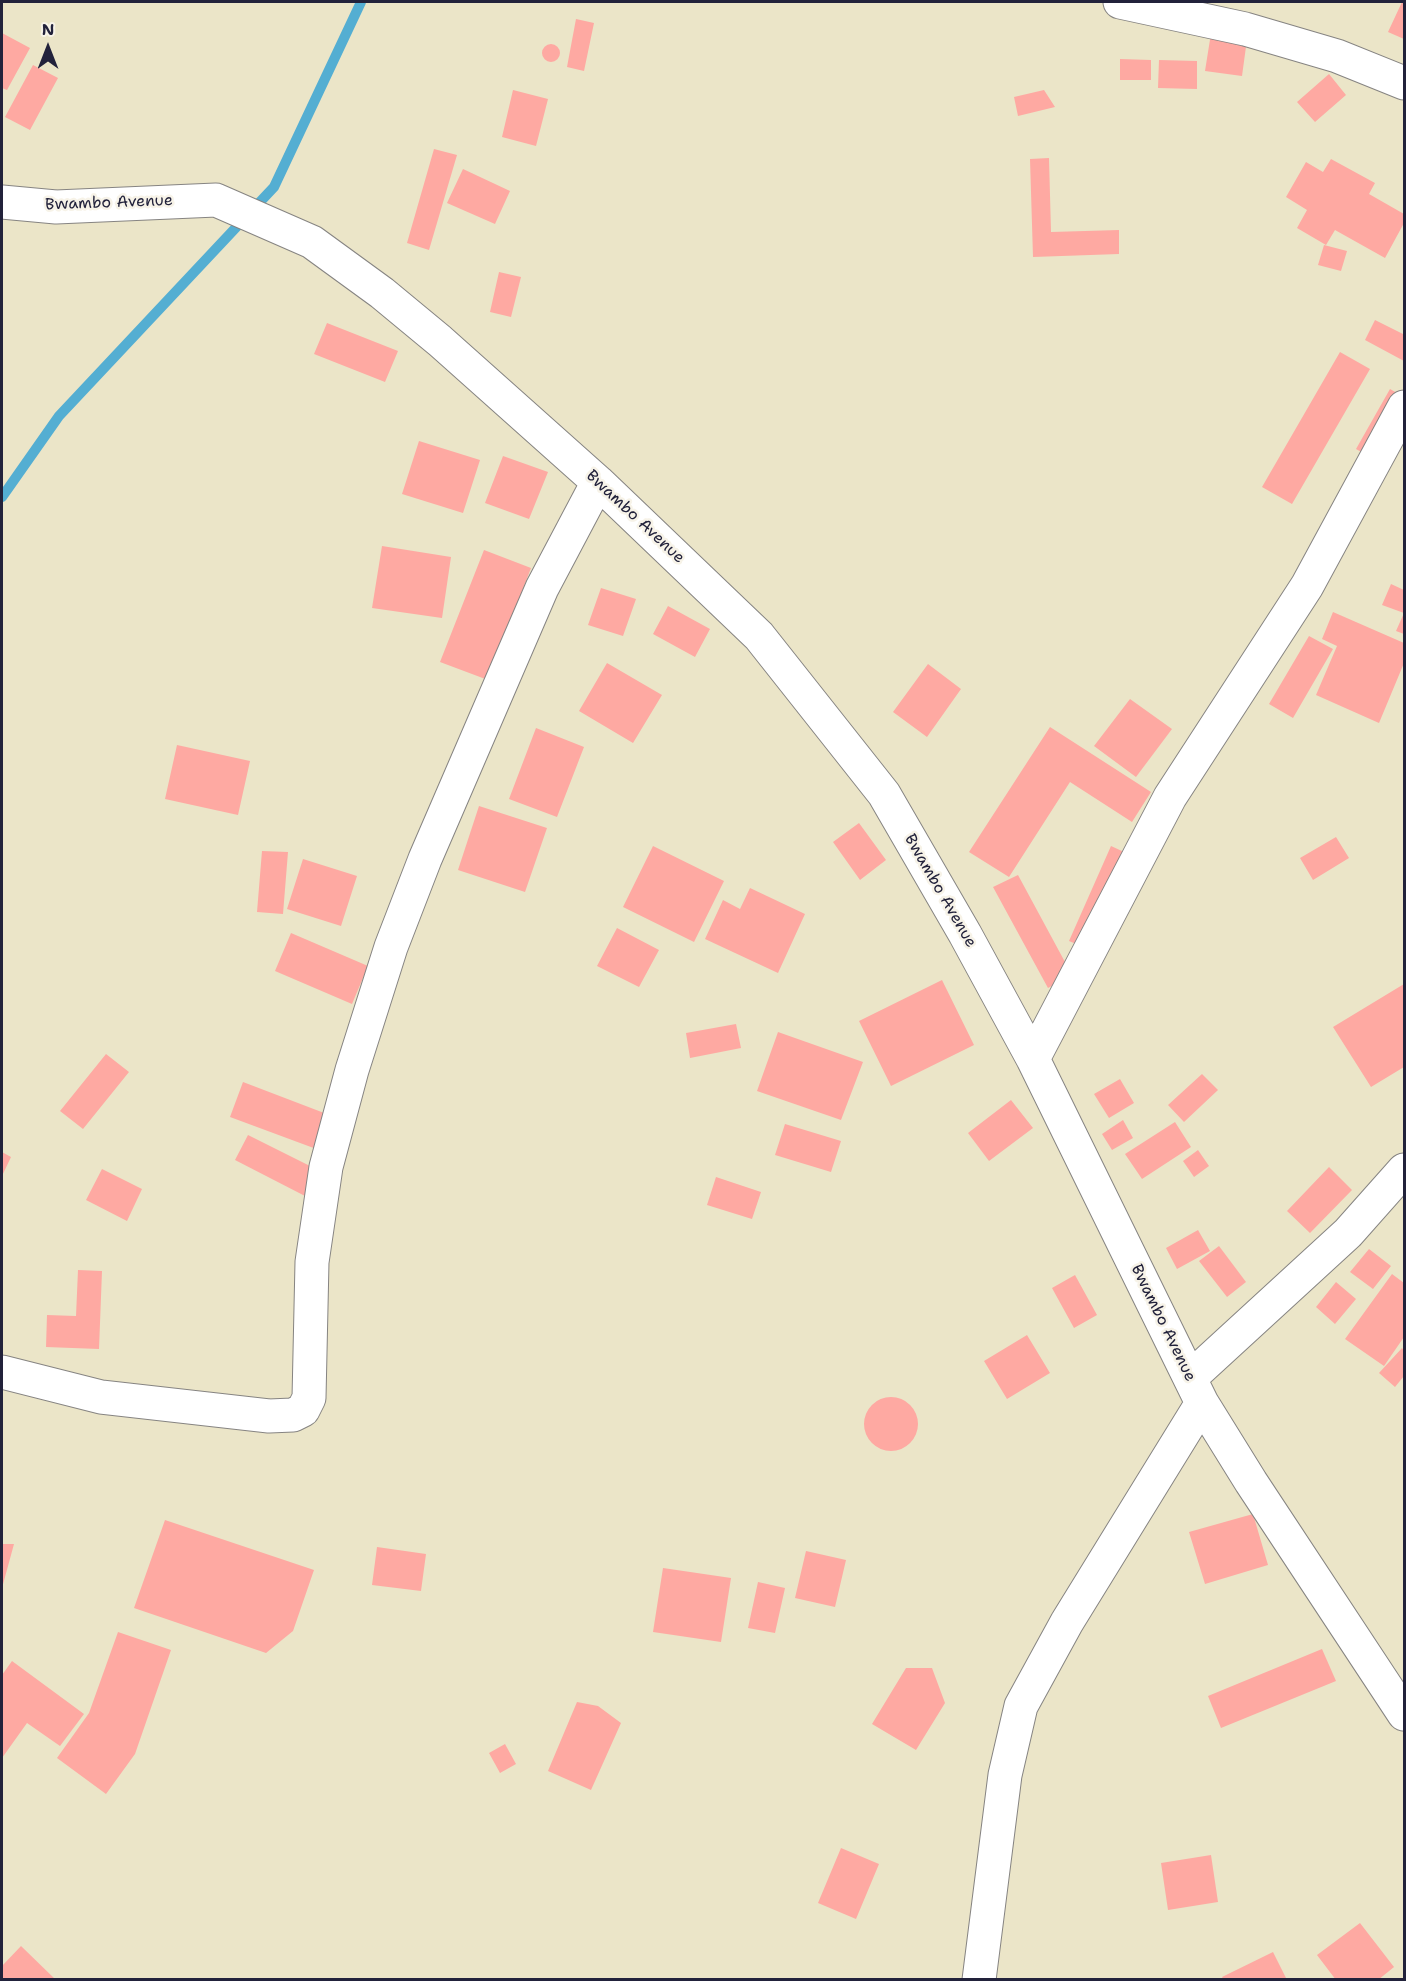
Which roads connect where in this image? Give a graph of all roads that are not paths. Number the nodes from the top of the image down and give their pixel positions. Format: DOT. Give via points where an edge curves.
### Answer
graph roads {
  1 [pos="1120,2"];
  2 [pos="1404,84"];
  3 [pos="2,202"];
  4 [pos="1404,407"];
  5 [pos="598,482"];
  6 [pos="1033,1059"];
  7 [pos="1404,1170"];
  8 [pos="2,1372"];
  9 [pos="1196,1390"];
  10 [pos="1404,1714"];
  11 [pos="979,1980"];
  1 -- 2 [label="street" via="1245,29 1338,56"];
  3 -- 5 [label="street, Bwambo Avenue" via="56,207 216,200 280,226 312,242 382,293"];
  4 -- 6 [label="street" via="1307,586 1170,797"];
  5 -- 6 [label="street, Bwambo Avenue" via="759,636 885,794"];
  5 -- 8 [label="street" via="542,588 391,947 352,1070 327,1167 312,1262 309,1398 303,1410 293,1415 269,1416 101,1397"];
  6 -- 9 [label="street, Bwambo Avenue"];
  7 -- 9 [label="street"];
  9 -- 10 [label="street, Bwambo Avenue" via="1257,1492"];
  9 -- 11 [label="street" via="1021,1706 1005,1776"];
}
